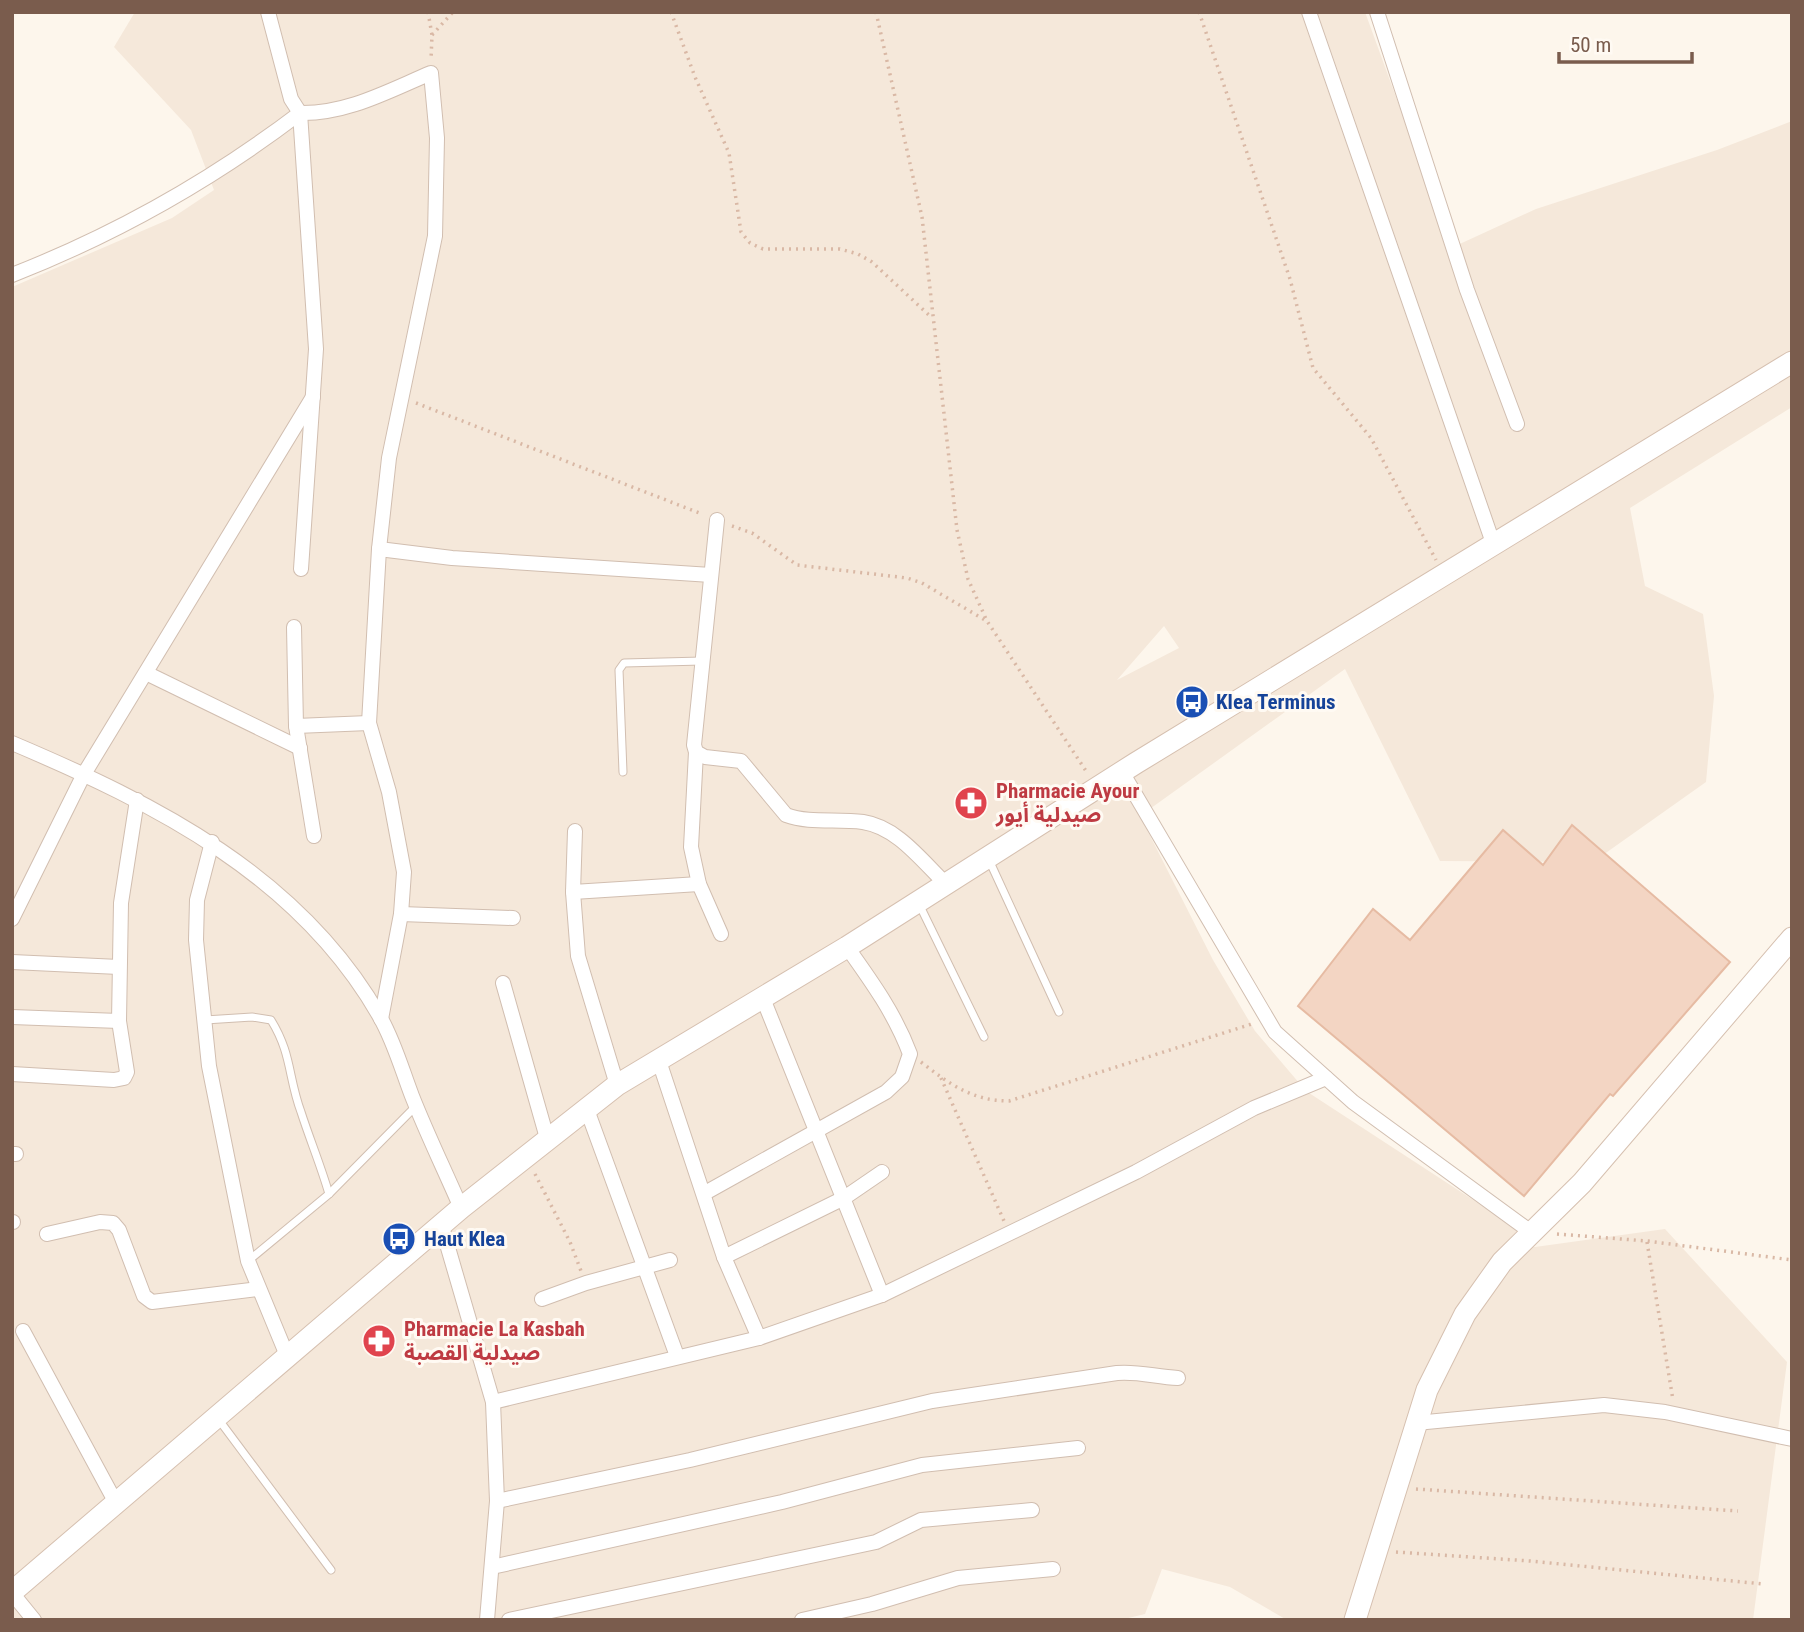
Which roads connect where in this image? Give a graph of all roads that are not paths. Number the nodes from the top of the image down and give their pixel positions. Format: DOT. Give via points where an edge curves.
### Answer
graph roads {
  1 [pos="268,12"];
  2 [pos="1309,12"];
  3 [pos="1377,12"];
  4 [pos="300,113"];
  5 [pos="12,275"];
  6 [pos="1792,362"];
  7 [pos="313,397"];
  8 [pos="1517,424"];
  9 [pos="717,520"];
  10 [pos="1493,543"];
  11 [pos="379,549"];
  12 [pos="301,569"];
  13 [pos="711,575"];
  14 [pos="295,627"];
  15 [pos="702,661"];
  16 [pos="145,673"];
  17 [pos="369,723"];
  18 [pos="296,726"];
  19 [pos="12,743"];
  20 [pos="300,748"];
  21 [pos="696,752"];
  22 [pos="622,772"];
  23 [pos="1122,772"];
  24 [pos="84,774"];
  25 [pos="137,800"];
  26 [pos="575,831"];
  27 [pos="314,836"];
  28 [pos="212,842"];
  29 [pos="988,857"];
  30 [pos="699,884"];
  31 [pos="946,884"];
  32 [pos="573,892"];
  33 [pos="918,902"];
  34 [pos="401,914"];
  35 [pos="513,918"];
  36 [pos="12,919"];
  37 [pos="721,934"];
  38 [pos="1792,938"];
  39 [pos="847,947"];
  40 [pos="12,962"];
  41 [pos="119,967"];
  42 [pos="503,983"];
  43 [pos="762,996"];
  44 [pos="1059,1012"];
  45 [pos="12,1017"];
  46 [pos="381,1019"];
  47 [pos="204,1020"];
  48 [pos="119,1021"];
  49 [pos="984,1037"];
  50 [pos="659,1061"];
  51 [pos="12,1074"];
  52 [pos="1326,1078"];
  53 [pos="617,1085"];
  54 [pos="416,1106"];
  55 [pos="586,1108"];
  56 [pos="814,1133"];
  57 [pos="547,1138"];
  58 [pos="882,1172"];
  59 [pos="705,1193"];
  60 [pos="329,1194"];
  61 [pos="844,1198"];
  62 [pos="461,1208"];
  63 [pos="442,1227"];
  64 [pos="1531,1232"];
  65 [pos="47,1234"];
  66 [pos="724,1256"];
  67 [pos="670,1260"];
  68 [pos="247,1261"];
  69 [pos="645,1268"];
  70 [pos="258,1289"];
  71 [pos="883,1295"];
  72 [pos="542,1299"];
  73 [pos="23,1331"];
  74 [pos="759,1338"];
  75 [pos="677,1356"];
  76 [pos="288,1358"];
  77 [pos="1178,1378"];
  78 [pos="494,1402"];
  79 [pos="217,1418"];
  80 [pos="1416,1423"];
  81 [pos="1792,1439"];
  82 [pos="1078,1448"];
  83 [pos="497,1501"];
  84 [pos="116,1503"];
  85 [pos="1032,1510"];
  86 [pos="492,1567"];
  87 [pos="1053,1569"];
  88 [pos="331,1570"];
  89 [pos="12,1593"];
  90 [pos="34,1620"];
  91 [pos="487,1620"];
  92 [pos="509,1620"];
  93 [pos="802,1620"];
  94 [pos="1355,1620"];
  1 -- 4 [label="street" via="291,99"];
  2 -- 10 [label="street"];
  3 -- 8 [label="street" via="1467,290"];
  4 -- 5 [label="street" via="240,159 70,252"];
  4 -- 7 [label="street" via="316,337"];
  4 -- 11 [label="street" via="343,109 431,73 437,138 435,236 389,458"];
  6 -- 10 [label="main road"];
  7 -- 12 [label="street"];
  7 -- 16 [label="street"];
  9 -- 13 [label="street"];
  10 -- 23 [label="main road"];
  11 -- 13 [label="street"];
  11 -- 17 [label="street"];
  13 -- 15 [label="street"];
  14 -- 18 [label="street"];
  15 -- 21 [label="street"];
  15 -- 22 [label="lane" via="624,663 619,670"];
  16 -- 20 [label="street"];
  16 -- 24 [label="street"];
  17 -- 18 [label="street"];
  17 -- 34 [label="street" via="401,848"];
  18 -- 20 [label="street"];
  19 -- 24 [label="street"];
  20 -- 27 [label="street"];
  21 -- 30 [label="street" via="691,847"];
  21 -- 31 [label="street" via="741,761 786,815 881,827"];
  23 -- 29 [label="main road"];
  23 -- 52 [label="street" via="1275,1032"];
  24 -- 25 [label="street"];
  24 -- 36 [label="street"];
  25 -- 28 [label="street"];
  25 -- 41 [label="street" via="123,872"];
  26 -- 32 [label="street"];
  28 -- 46 [label="street" via="315,928"];
  28 -- 47 [label="street" via="197,900 197,967"];
  29 -- 31 [label="main road"];
  29 -- 44 [label="lane"];
  30 -- 32 [label="street"];
  30 -- 37 [label="street"];
  31 -- 33 [label="main road"];
  32 -- 53 [label="street" via="582,975"];
  33 -- 39 [label="main road"];
  33 -- 49 [label="lane"];
  34 -- 35 [label="street"];
  34 -- 46 [label="street"];
  38 -- 64 [label="main road" via="1582,1183"];
  39 -- 43 [label="main road"];
  39 -- 56 [label="street" via="893,1013 910,1054 902,1077 886,1092"];
  40 -- 41 [label="street"];
  41 -- 48 [label="street"];
  42 -- 57 [label="street"];
  43 -- 50 [label="main road"];
  43 -- 56 [label="street"];
  45 -- 48 [label="street"];
  46 -- 54 [label="street"];
  47 -- 60 [label="lane" via="271,1020 285,1043 300,1111"];
  47 -- 68 [label="street" via="216,1112"];
  48 -- 51 [label="street" via="128,1068 124,1078"];
  50 -- 53 [label="main road"];
  50 -- 59 [label="street"];
  52 -- 64 [label="street"];
  52 -- 71 [label="street" via="1254,1108 1136,1172"];
  53 -- 55 [label="main road"];
  54 -- 60 [label="lane"];
  54 -- 62 [label="street"];
  55 -- 57 [label="main road"];
  55 -- 69 [label="street"];
  56 -- 59 [label="street"];
  56 -- 61 [label="street"];
  57 -- 62 [label="main road"];
  58 -- 61 [label="street"];
  59 -- 66 [label="street"];
  60 -- 68 [label="lane"];
  61 -- 66 [label="street"];
  61 -- 71 [label="street"];
  62 -- 63 [label="main road"];
  63 -- 76 [label="main road"];
  63 -- 78 [label="street"];
  64 -- 80 [label="main road" via="1502,1262 1465,1314"];
  65 -- 70 [label="street" via="113,1223 120,1230 144,1296 152,1302"];
  66 -- 74 [label="street"];
  67 -- 69 [label="street"];
  68 -- 70 [label="street"];
  69 -- 72 [label="street"];
  69 -- 75 [label="street"];
  70 -- 76 [label="street"];
  71 -- 74 [label="street"];
  73 -- 84 [label="street"];
  74 -- 75 [label="street"];
  75 -- 78 [label="street"];
  76 -- 79 [label="main road"];
  77 -- 83 [label="street" via="1136,1371 932,1401"];
  78 -- 83 [label="street"];
  79 -- 84 [label="main road"];
  79 -- 88 [label="lane"];
  80 -- 81 [label="street" via="1604,1405"];
  80 -- 94 [label="main road"];
  82 -- 86 [label="street" via="922,1465 782,1503"];
  83 -- 86 [label="street"];
  84 -- 89 [label="main road"];
  85 -- 92 [label="street" via="921,1520 865,1545"];
  86 -- 91 [label="street"];
  87 -- 93 [label="street" via="958,1578"];
  89 -- 90 [label="street"];
}
